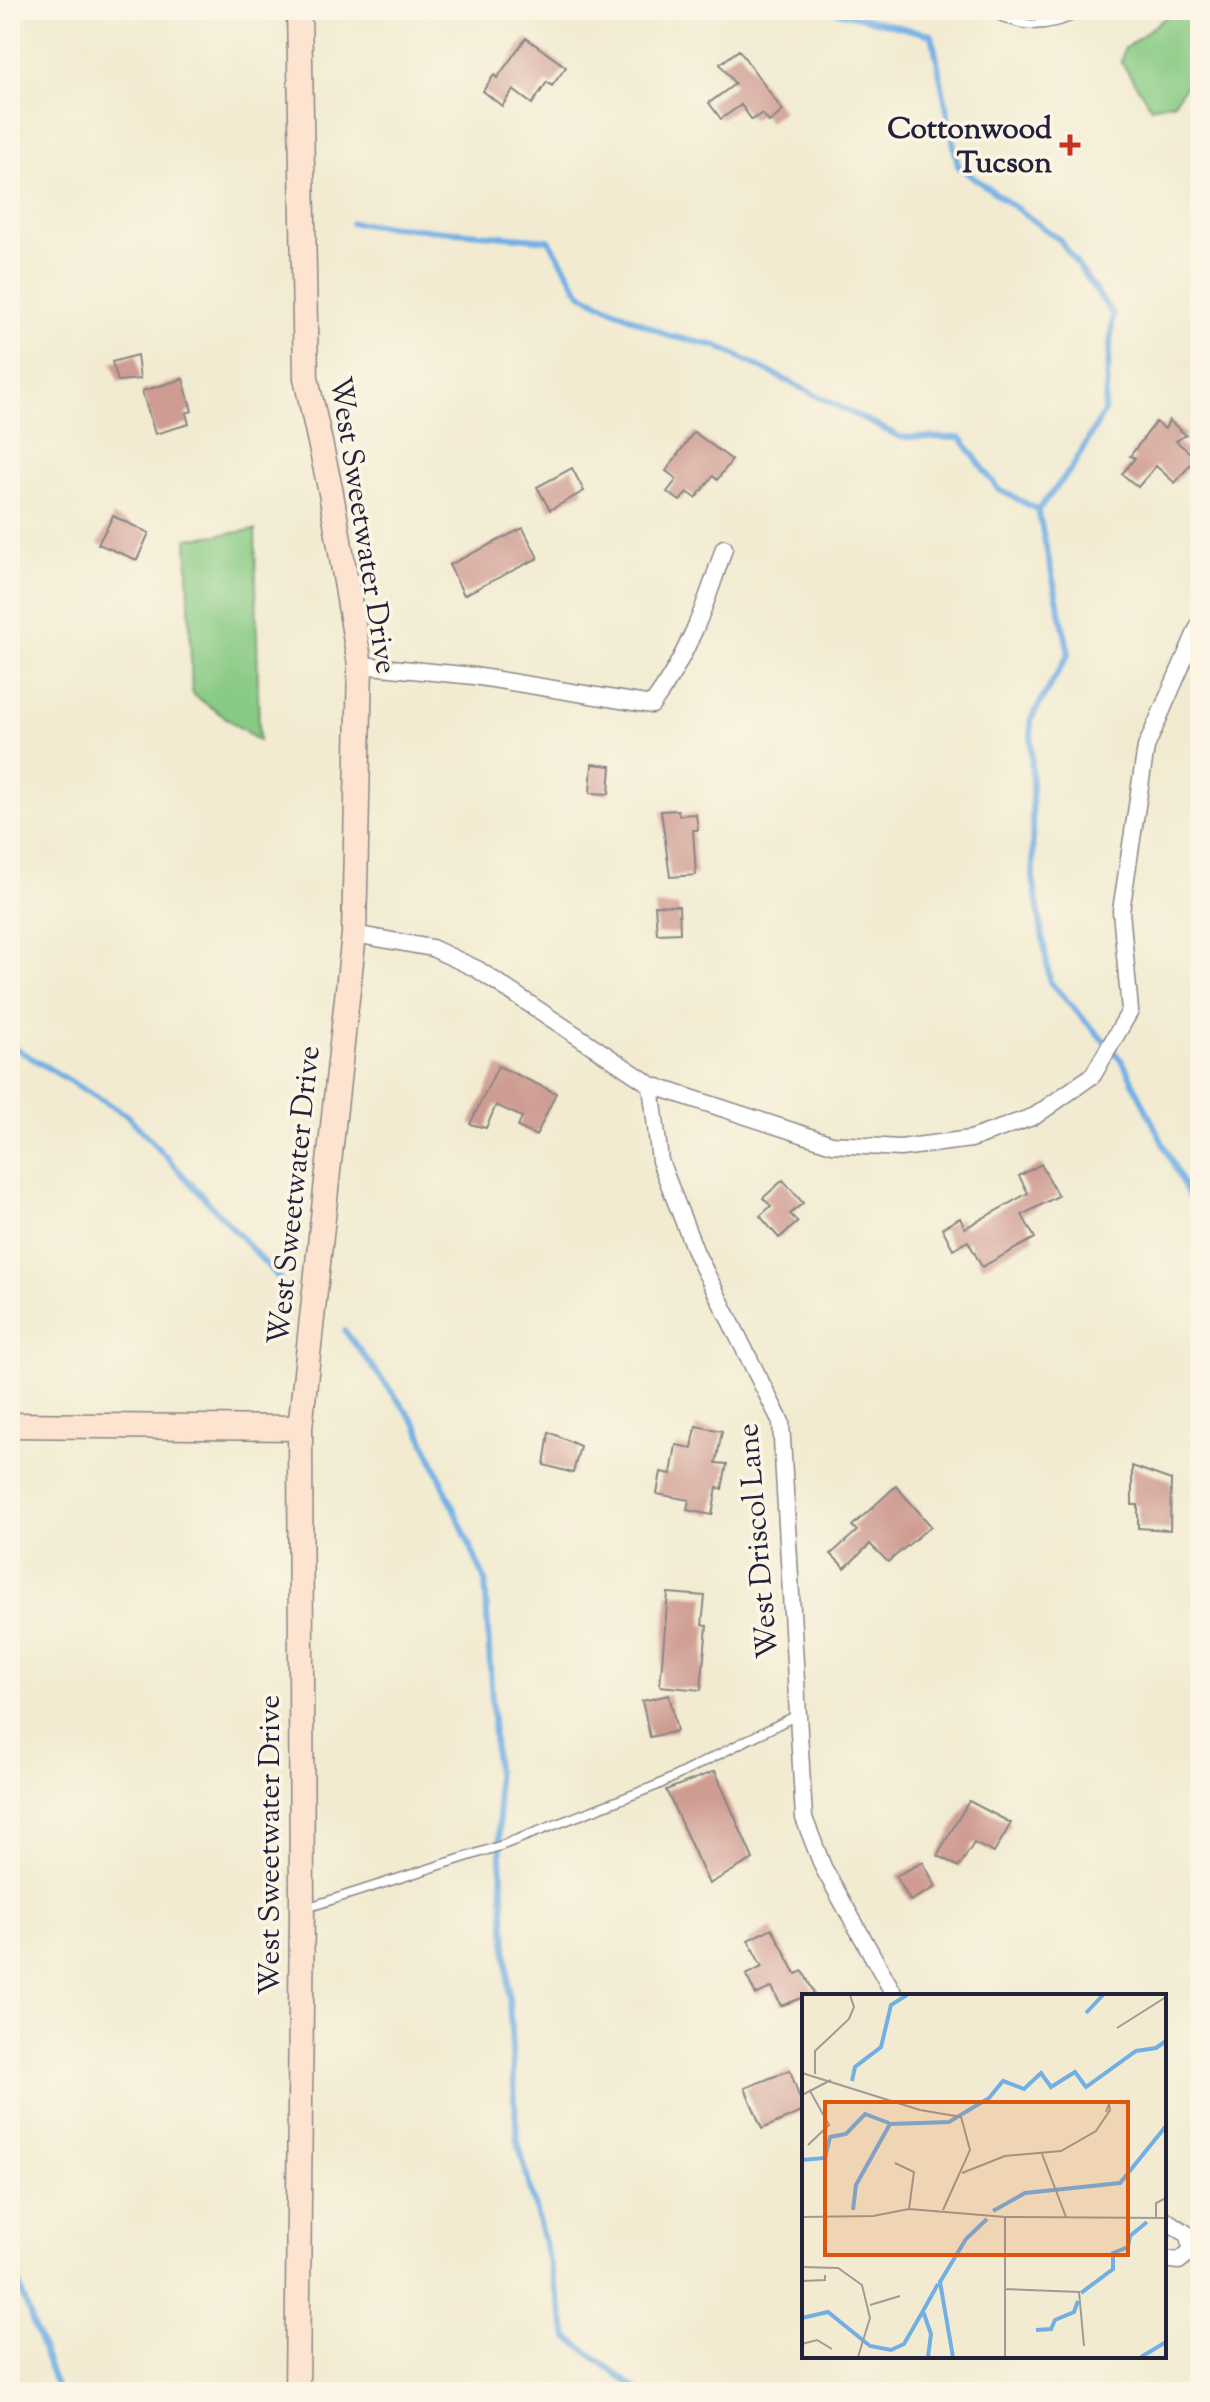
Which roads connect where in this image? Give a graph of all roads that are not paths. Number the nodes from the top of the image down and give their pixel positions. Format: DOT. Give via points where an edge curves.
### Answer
graph roads {
  1 [pos="299,10"];
  2 [pos="988,10"];
  3 [pos="1088,10"];
  4 [pos="724,548"];
  5 [pos="1200,623"];
  6 [pos="360,665"];
  7 [pos="354,934"];
  8 [pos="651,1085"];
  9 [pos="10,1425"];
  10 [pos="300,1428"];
  11 [pos="799,1714"];
  12 [pos="302,1909"];
  13 [pos="894,1994"];
  14 [pos="1166,2220"];
  15 [pos="1166,2259"];
  16 [pos="297,2392"];
  1 -- 6 [label="street, West Sweetwater Drive" via="306,378"];
  2 -- 3 [label="lane" via="1030,27 1062,22"];
  4 -- 6 [label="street" via="699,625 652,705 474,676"];
  5 -- 8 [label="street" via="1146,747 1121,911 1130,1011 1093,1075 1035,1116 971,1139 900,1148 832,1144"];
  6 -- 7 [label="street, West Sweetwater Drive"];
  7 -- 8 [label="street" via="432,948 477,969"];
  7 -- 10 [label="street, West Sweetwater Drive"];
  8 -- 11 [label="street, West Driscol Lane" via="660,1161 680,1214 781,1422"];
  9 -- 10 [label="street"];
  10 -- 12 [label="street, West Sweetwater Drive"];
  11 -- 12 [label="lane" via="658,1785 500,1846"];
  11 -- 13 [label="street, West Driscol Lane" via="804,1818 823,1867"];
  12 -- 16 [label="street, West Sweetwater Drive"];
  14 -- 15 [label="street" via="1187,2234 1192,2250 1179,2261"];
}
